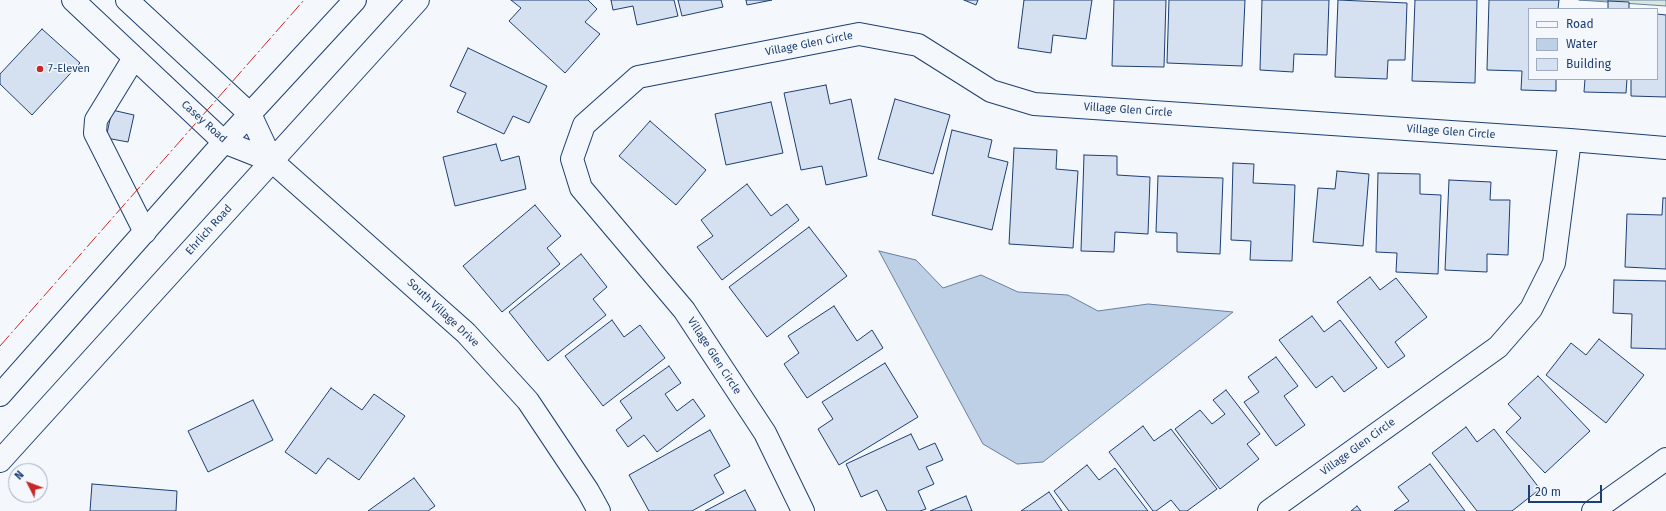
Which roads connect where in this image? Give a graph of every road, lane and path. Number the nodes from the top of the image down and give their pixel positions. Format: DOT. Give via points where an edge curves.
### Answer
graph roads {
  1 [pos="73,0"];
  2 [pos="126,0"];
  3 [pos="355,0"];
  4 [pos="418,0"];
  5 [pos="134,58"];
  6 [pos="250,114"];
  7 [pos="1570,140"];
  8 [pos="224,142"];
  9 [pos="1666,148"];
  10 [pos="272,161"];
  11 [pos="145,232"];
  12 [pos="0,395"];
  13 [pos="1666,459"];
  14 [pos="0,461"];
  15 [pos="599,511"];
  16 [pos="804,511"];
  17 [pos="1269,511"];
  18 [pos="1593,511"];
  1 -- 5 [label="street, Casey Road"];
  2 -- 6 [label="street"];
  3 -- 6 [label="street"];
  4 -- 10 [label="street, Ehrlich Road"];
  5 -- 8 [label="street, Casey Road"];
  5 -- 11 [label="street" via="96,120 95,133"];
  6 -- 8 [label="street"];
  6 -- 10 [label="street"];
  7 -- 9 [label="street, Village Glen Circle"];
  7 -- 16 [label="street, Village Glen Circle" via="1034,104 991,91 918,45 859,34 638,77 584,125 572,159 581,188 684,310 765,433"];
  7 -- 17 [label="street, Village Glen Circle" via="1554,263 1531,309 1498,347"];
  8 -- 10 [label="street, Casey Road"];
  8 -- 11 [label="street"];
  10 -- 14 [label="street, Ehrlich Road"];
  10 -- 15 [label="street, South Village Drive" via="466,333 528,401"];
  11 -- 12 [label="street"];
  13 -- 18 [label="street"];
}
